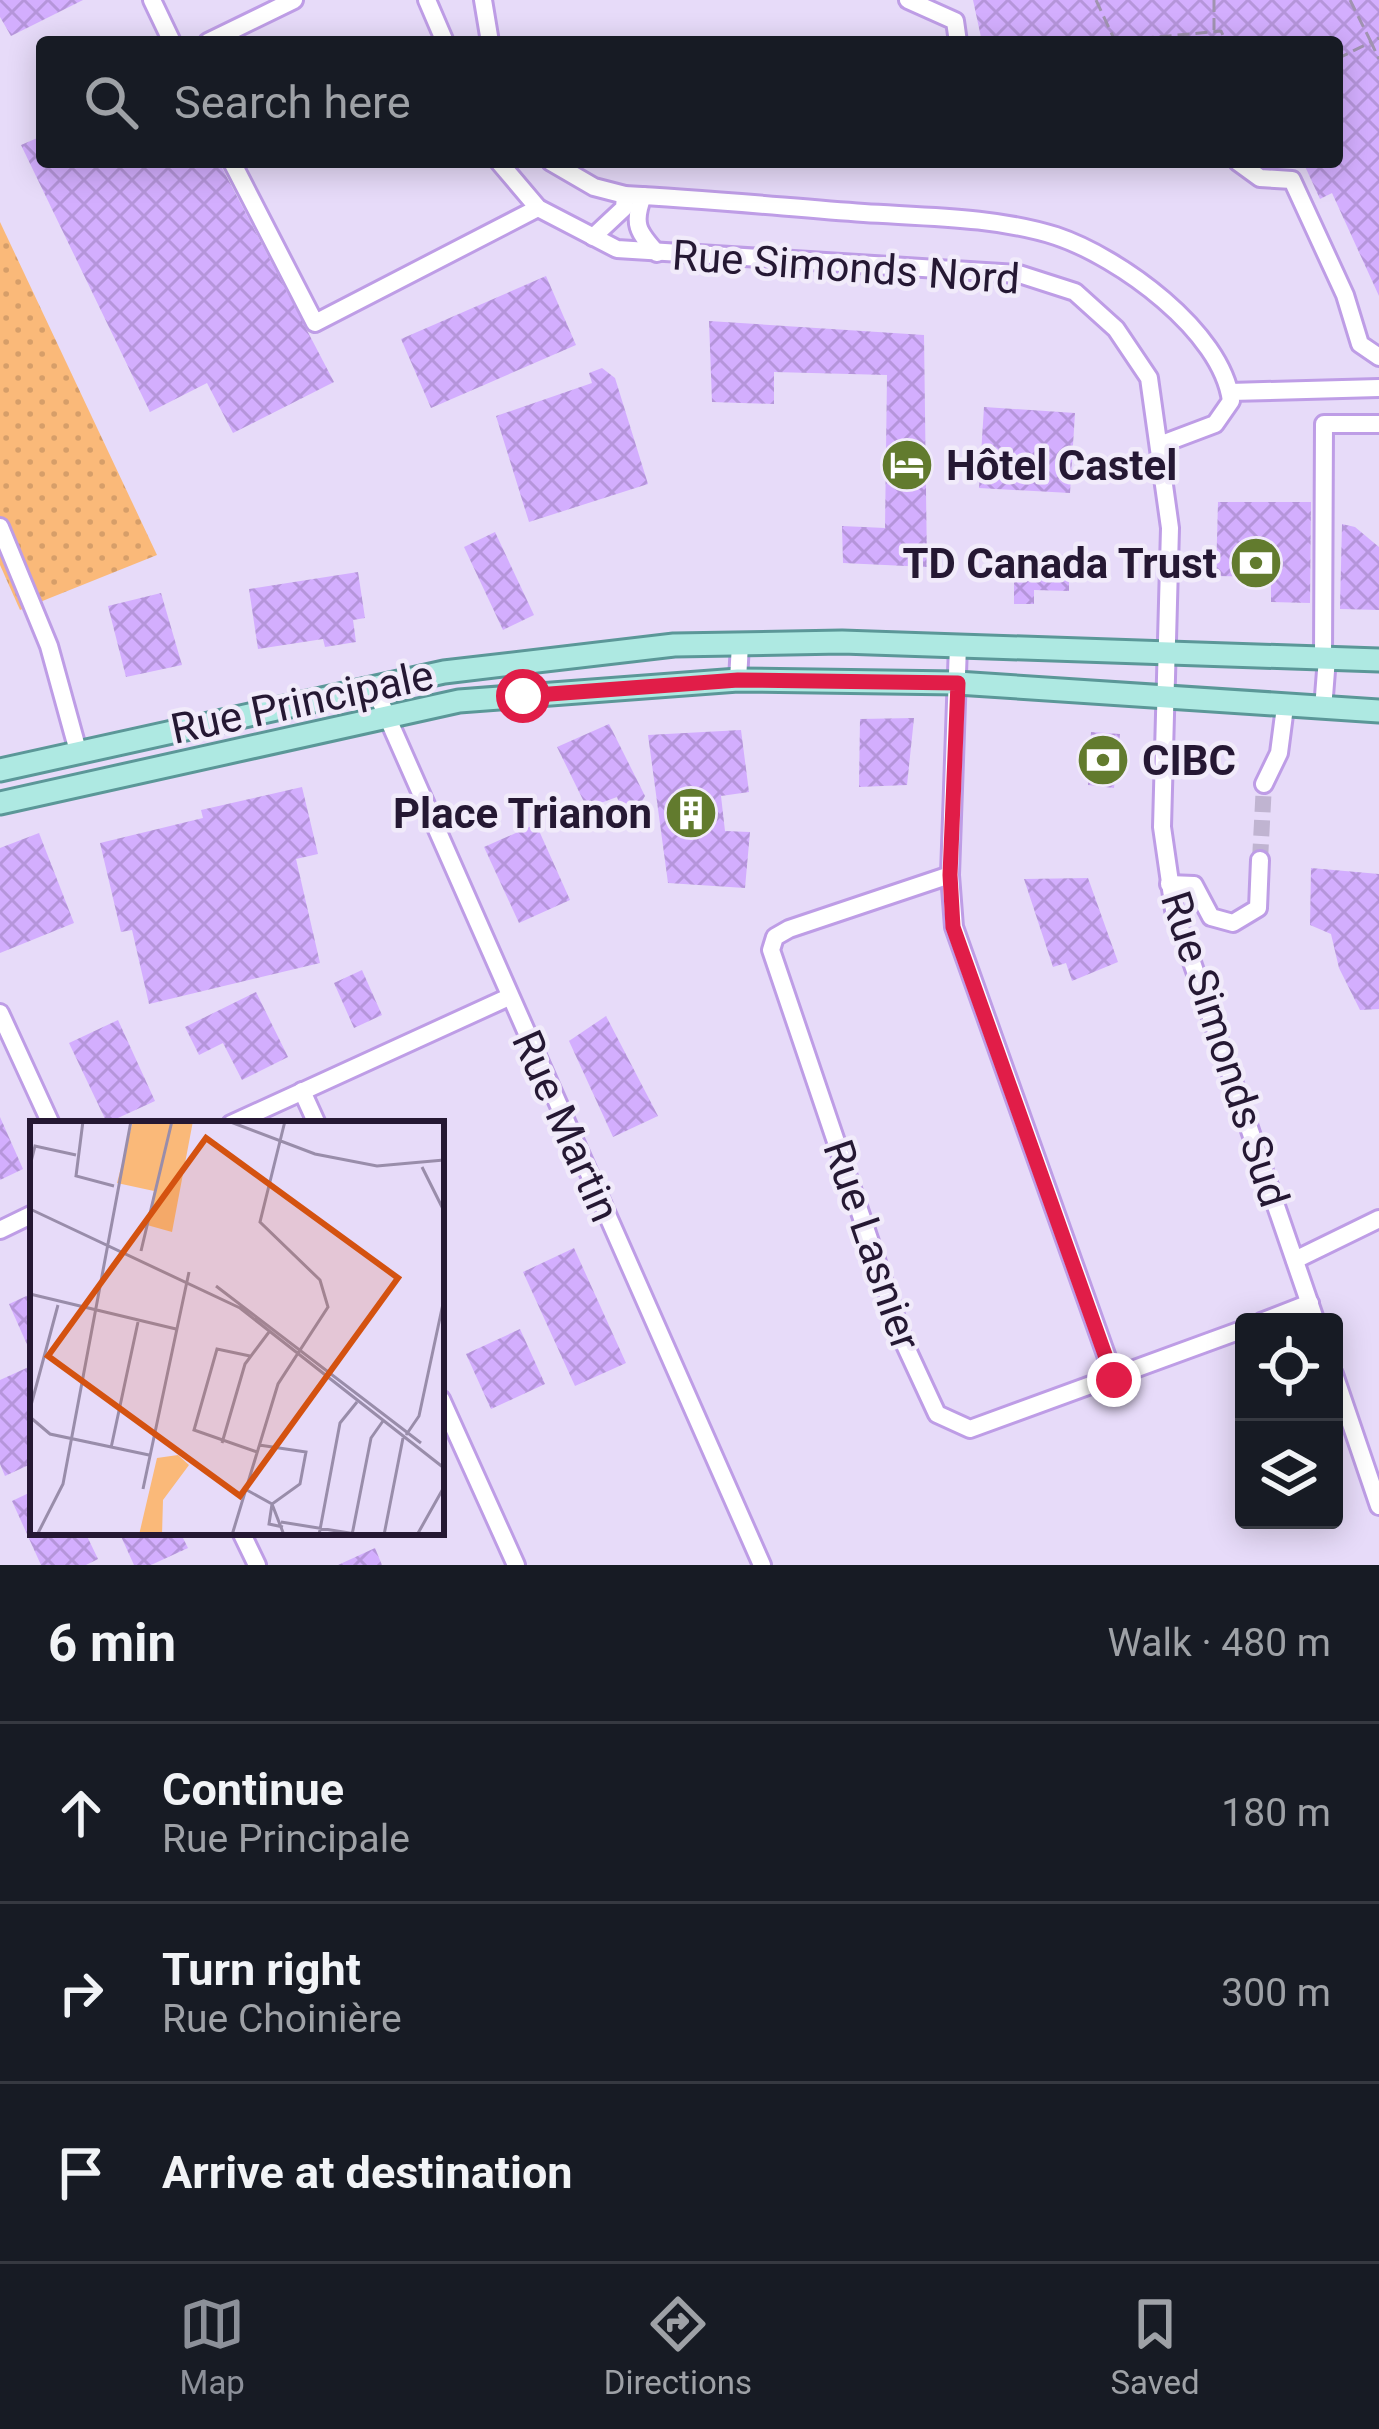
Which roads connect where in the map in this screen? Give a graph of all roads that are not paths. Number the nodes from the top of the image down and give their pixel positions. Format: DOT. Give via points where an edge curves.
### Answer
graph roads {
  1 [pos="152,0"];
  2 [pos="294,0"];
  3 [pos="427,0"];
  4 [pos="483,0"];
  5 [pos="908,0"];
  6 [pos="169,36"];
  7 [pos="220,36"];
  8 [pos="442,36"];
  9 [pos="489,36"];
  10 [pos="957,36"];
  11 [pos="235,168"];
  12 [pos="504,168"];
  13 [pos="562,168"];
  14 [pos="1246,168"];
  15 [pos="634,196"];
  16 [pos="538,208"];
  17 [pos="593,238"];
  18 [pos="658,254"];
  19 [pos="1379,357"];
  20 [pos="1379,388"];
  21 [pos="1230,392"];
  22 [pos="1379,424"];
  23 [pos="1162,443"];
  24 [pos="0,527"];
  25 [pos="740,644"];
  26 [pos="958,645"];
  27 [pos="1168,651"];
  28 [pos="1325,657"];
  29 [pos="1379,660"];
  30 [pos="738,680"];
  31 [pos="958,683"];
  32 [pos="374,687"];
  33 [pos="1165,699"];
  34 [pos="1285,707"];
  35 [pos="1323,710"];
  36 [pos="1379,711"];
  37 [pos="384,717"];
  38 [pos="78,751"];
  39 [pos="0,770"];
  40 [pos="1264,784"];
  41 [pos="0,803"];
  42 [pos="1260,860"];
  43 [pos="950,875"];
  44 [pos="1169,884"];
  45 [pos="509,997"];
  46 [pos="0,1012"];
  47 [pos="302,1091"];
  48 [pos="50,1121"];
  49 [pos="237,1121"];
  50 [pos="316,1121"];
  51 [pos="30,1215"];
  52 [pos="1379,1219"];
  53 [pos="0,1230"];
  54 [pos="1295,1260"];
  55 [pos="1310,1303"];
  56 [pos="1284,1313"];
  57 [pos="1313,1313"];
  58 [pos="1235,1332"];
  59 [pos="1114,1380"];
  60 [pos="1343,1400"];
  61 [pos="444,1406"];
  62 [pos="1379,1506"];
  63 [pos="242,1535"];
  64 [pos="257,1565"];
  65 [pos="516,1565"];
  66 [pos="762,1565"];
  1 -- 6 [label="street"];
  2 -- 7 [label="street"];
  3 -- 8 [label="street"];
  4 -- 9 [label="street"];
  5 -- 10 [label="street" via="955,21"];
  11 -- 16 [label="street" via="315,323"];
  12 -- 16 [label="street, Rue Simonds Nord"];
  13 -- 15 [label="street"];
  14 -- 19 [label="street" via="1292,181 1360,344"];
  15 -- 17 [label="street"];
  15 -- 18 [label="street" via="638,233"];
  15 -- 21 [label="street" via="965,220 1054,236 1096,254 1179,314"];
  16 -- 17 [label="street, Rue Simonds Nord"];
  17 -- 18 [label="street, Rue Simonds Nord"];
  18 -- 23 [label="street, Rue Simonds Nord" via="1019,274 1076,292 1116,329 1149,378"];
  20 -- 21 [label="street"];
  21 -- 23 [label="street" via="1216,424"];
  22 -- 28 [label="street" via="1324,424"];
  23 -- 27 [label="street, Rue Simonds Nord"];
  24 -- 38 [label="street" via="49,646"];
  25 -- 26 [label="main road, Rue Principale"];
  25 -- 30 [label="street"];
  25 -- 32 [label="main road, Rue Principale" via="444,672"];
  26 -- 27 [label="main road, Rue Principale"];
  26 -- 31 [label="street"];
  27 -- 28 [label="main road, Rue Principale"];
  27 -- 33 [label="street, Rue Simonds Nord"];
  28 -- 29 [label="main road, Rue Principale"];
  28 -- 35 [label="street"];
  30 -- 31 [label="main road, Rue Principale"];
  30 -- 37 [label="main road, Rue Principale" via="459,701"];
  31 -- 33 [label="main road, Rue Principale"];
  31 -- 43 [label="street"];
  32 -- 37 [label="street, Rue Martin"];
  32 -- 38 [label="main road, Rue Principale"];
  33 -- 34 [label="main road, Rue Principale"];
  33 -- 44 [label="street, Rue Simonds Sud"];
  34 -- 35 [label="main road, Rue Principale"];
  34 -- 40 [label="street" via="1279,753"];
  35 -- 36 [label="main road, Rue Principale"];
  37 -- 41 [label="main road, Rue Principale"];
  37 -- 45 [label="street, Rue Martin"];
  38 -- 39 [label="main road, Rue Principale"];
  42 -- 44 [label="street" via="1258,908 1233,923 1211,917 1194,885"];
  43 -- 59 [label="street" via="953,927"];
  43 -- 59 [label="street, Rue Lasnier" via="789,929 771,950 905,1346 937,1414 970,1429"];
  44 -- 54 [label="street, Rue Simonds Sud"];
  45 -- 47 [label="street"];
  45 -- 66 [label="street, Rue Martin"];
  46 -- 48 [label="street"];
  47 -- 49 [label="street"];
  47 -- 50 [label="street"];
  51 -- 53 [label="street"];
  52 -- 54 [label="street"];
  54 -- 55 [label="street, Rue Simonds Sud"];
  55 -- 56 [label="street"];
  55 -- 57 [label="street, Rue Simonds Sud"];
  58 -- 59 [label="street, Rue Lasnier"];
  60 -- 62 [label="street"];
  61 -- 65 [label="street"];
  63 -- 64 [label="street"];
}
